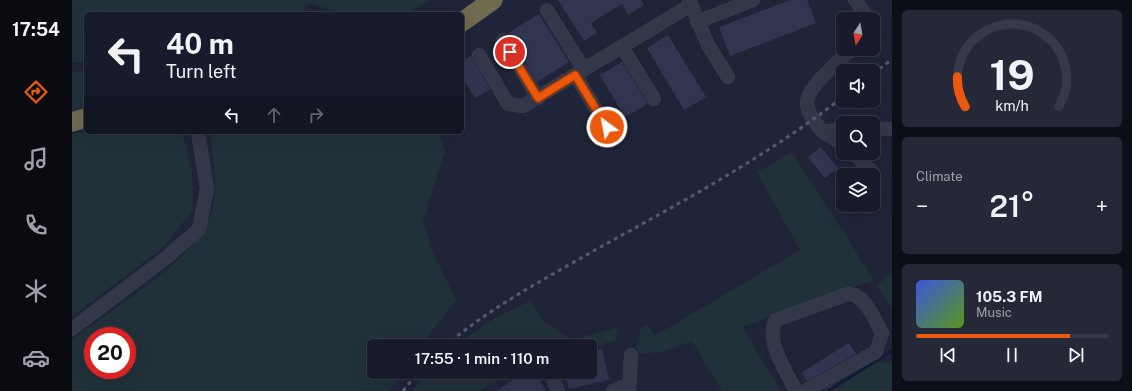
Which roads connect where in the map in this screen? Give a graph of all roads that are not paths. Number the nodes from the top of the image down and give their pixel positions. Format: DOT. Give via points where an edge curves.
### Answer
graph roads {
  1 [pos="493,0"];
  2 [pos="753,0"];
  3 [pos="855,0"];
  4 [pos="690,2"];
  5 [pos="547,10"];
  6 [pos="863,12"];
  7 [pos="464,21"];
  8 [pos="697,22"];
  9 [pos="503,40"];
  10 [pos="622,47"];
  11 [pos="479,55"];
  12 [pos="844,56"];
  13 [pos="579,73"];
  14 [pos="728,77"];
  15 [pos="538,98"];
  16 [pos="654,99"];
  17 [pos="84,119"];
  18 [pos="72,122"];
  19 [pos="607,127"];
  20 [pos="880,129"];
  21 [pos="892,129"];
  22 [pos="836,130"];
  23 [pos="823,132"];
  24 [pos="198,134"];
  25 [pos="836,140"];
  26 [pos="860,160"];
  27 [pos="868,168"];
  28 [pos="72,328"];
  29 [pos="631,355"];
  30 [pos="553,379"];
  31 [pos="629,388"];
  32 [pos="558,391"];
  33 [pos="614,391"];
  34 [pos="796,391"];
  35 [pos="806,391"];
  1 -- 7 [label="highway"];
  2 -- 8 [label="street"];
  3 -- 6 [label="street"];
  4 -- 8 [label="street"];
  4 -- 10 [label="street"];
  5 -- 13 [label="street"];
  8 -- 14 [label="street"];
  9 -- 15 [label="street"];
  10 -- 13 [label="street"];
  10 -- 16 [label="street"];
  11 -- 15 [label="street" via="508,104 524,106"];
  12 -- 23 [label="street" via="834,64 811,92 807,102 813,121"];
  13 -- 15 [label="street"];
  13 -- 19 [label="street"];
  17 -- 18 [label="highway"];
  20 -- 21 [label="street"];
  22 -- 23 [label="street"];
  23 -- 25 [label="street"];
  24 -- 28 [label="street" via="207,190 199,229 166,258"];
  26 -- 27 [label="street"];
  29 -- 31 [label="street"];
  30 -- 32 [label="street"];
  31 -- 33 [label="street"];
  34 -- 35 [label="street" via="774,345 771,331 776,320 848,294 856,296 864,302 882,333 876,352"];
}
